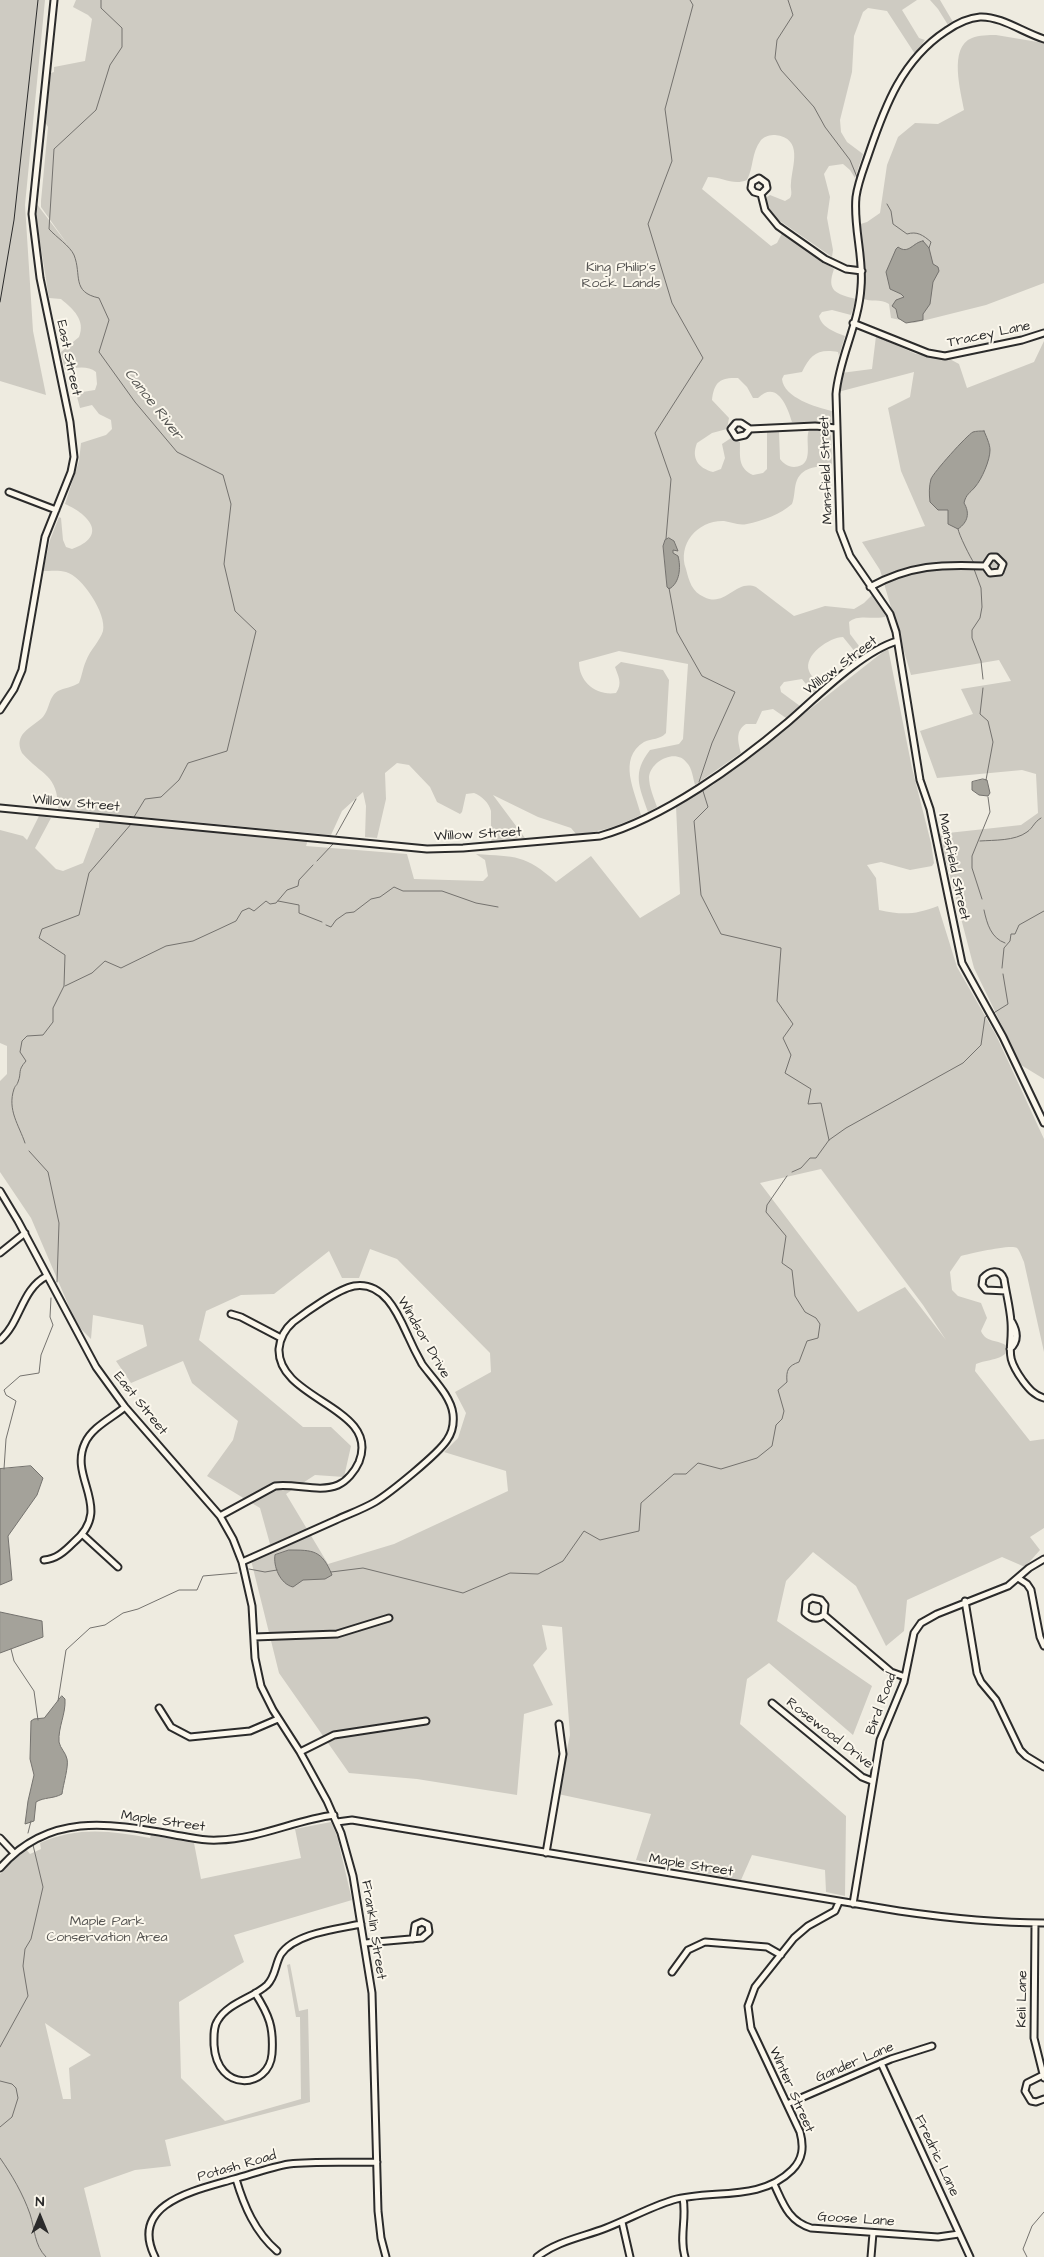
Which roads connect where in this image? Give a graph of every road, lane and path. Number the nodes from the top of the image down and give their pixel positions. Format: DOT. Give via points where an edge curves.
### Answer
graph roads {
  1 [pos="54,0"];
  2 [pos="1044,39"];
  3 [pos="761,194"];
  4 [pos="862,271"];
  5 [pos="853,323"];
  6 [pos="1044,333"];
  7 [pos="836,428"];
  8 [pos="750,430"];
  9 [pos="9,492"];
  10 [pos="56,510"];
  11 [pos="986,566"];
  12 [pos="870,586"];
  13 [pos="897,641"];
  14 [pos="0,710"];
  15 [pos="0,808"];
  16 [pos="1044,1123"];
  17 [pos="0,1191"];
  18 [pos="25,1233"];
  19 [pos="0,1253"];
  20 [pos="47,1276"];
  21 [pos="1006,1291"];
  22 [pos="231,1314"];
  23 [pos="281,1338"];
  24 [pos="0,1340"];
  25 [pos="1044,1398"];
  26 [pos="125,1408"];
  27 [pos="220,1516"];
  28 [pos="83,1535"];
  29 [pos="1044,1559"];
  30 [pos="44,1560"];
  31 [pos="242,1562"];
  32 [pos="118,1567"];
  33 [pos="1018,1578"];
  34 [pos="965,1602"];
  35 [pos="824,1615"];
  36 [pos="389,1618"];
  37 [pos="254,1628"];
  38 [pos="254,1637"];
  39 [pos="1044,1646"];
  40 [pos="905,1677"];
  41 [pos="772,1703"];
  42 [pos="159,1708"];
  43 [pos="278,1718"];
  44 [pos="426,1721"];
  45 [pos="559,1724"];
  46 [pos="300,1752"];
  47 [pos="1044,1767"];
  48 [pos="872,1781"];
  49 [pos="334,1815"];
  50 [pos="337,1822"];
  51 [pos="0,1838"];
  52 [pos="14,1853"];
  53 [pos="546,1853"];
  54 [pos="0,1868"];
  55 [pos="840,1902"];
  56 [pos="854,1904"];
  57 [pos="1035,1923"];
  58 [pos="1044,1923"];
  59 [pos="361,1924"];
  60 [pos="414,1939"];
  61 [pos="365,1943"];
  62 [pos="781,1955"];
  63 [pos="672,1972"];
  64 [pos="255,1994"];
  65 [pos="932,2046"];
  66 [pos="881,2063"];
  67 [pos="1043,2077"];
  68 [pos="1044,2099"];
  69 [pos="787,2104"];
  70 [pos="377,2162"];
  71 [pos="236,2179"];
  72 [pos="774,2184"];
  73 [pos="683,2198"];
  74 [pos="622,2222"];
  75 [pos="872,2233"];
  76 [pos="959,2234"];
  77 [pos="277,2251"];
  78 [pos="155,2257"];
  79 [pos="386,2257"];
  80 [pos="537,2257"];
  81 [pos="630,2257"];
  82 [pos="685,2257"];
  83 [pos="871,2257"];
  84 [pos="970,2257"];
  1 -- 10 [label="street, East Street" via="32,214 40,278 74,447 71,472"];
  2 -- 4 [label="street, Mansfield Street" via="997,20 978,17 950,28 916,56 890,96 858,184 856,206"];
  3 -- 4 [label="street" via="765,210 778,226 825,259 846,269"];
  4 -- 5 [label="street, Mansfield Street"];
  5 -- 6 [label="street, Tracey Lane" via="928,353 945,356"];
  5 -- 7 [label="street, Mansfield Street" via="838,377"];
  7 -- 8 [label="street"];
  7 -- 12 [label="street, Mansfield Street" via="840,530 850,556"];
  9 -- 10 [label="street"];
  10 -- 14 [label="street, East Street" via="39,563 22,670 14,690"];
  11 -- 12 [label="street" via="929,566"];
  12 -- 13 [label="street, Mansfield Street" via="890,614"];
  13 -- 15 [label="street, Willow Street" via="854,667 714,778 645,818 600,836 427,849"];
  13 -- 16 [label="street, Mansfield Street" via="920,780 931,815 962,963"];
  17 -- 18 [label="street, East Street"];
  18 -- 19 [label="street"];
  18 -- 20 [label="street, East Street"];
  20 -- 24 [label="street" via="31,1288"];
  20 -- 26 [label="street, East Street" via="95,1365"];
  21 -- 21 [label="street" via="1000,1272 985,1275 982,1285 986,1290"];
  21 -- 25 [label="street" via="1016,1337 1010,1349 1012,1367 1030,1390"];
  22 -- 23 [label="street"];
  23 -- 27 [label="street" via="279,1350 286,1372 352,1424 362,1443 359,1460 354,1471 338,1485 325,1488 275,1486"];
  23 -- 31 [label="street, Windsor Drive" via="292,1323 344,1290 364,1286 379,1292 391,1303 418,1356 449,1402 452,1410 450,1436 381,1498"];
  26 -- 27 [label="street, East Street"];
  26 -- 28 [label="street" via="92,1432 84,1446 82,1462 92,1515"];
  27 -- 31 [label="street, East Street"];
  28 -- 30 [label="street" via="57,1556"];
  28 -- 32 [label="street"];
  29 -- 33 [label="street, Bird Road"];
  31 -- 37 [label="street, East Street"];
  33 -- 34 [label="street, Bird Road" via="1004,1588"];
  33 -- 39 [label="street" via="1031,1590"];
  34 -- 40 [label="street, Bird Road" via="926,1619 917,1627 910,1644"];
  34 -- 47 [label="street" via="979,1678 996,1700 1020,1750"];
  35 -- 35 [label="street" via="825,1605 821,1600 812,1598 806,1602 805,1612 810,1617 816,1619"];
  35 -- 40 [label="street" via="892,1672"];
  36 -- 38 [label="street" via="337,1634"];
  37 -- 38 [label="street, Franklin Street"];
  38 -- 43 [label="street, Franklin Street" via="259,1678"];
  40 -- 48 [label="street, Bird Road" via="882,1732"];
  41 -- 48 [label="street, Rosewood Drive" via="862,1777"];
  42 -- 43 [label="street" via="171,1727 190,1737 250,1731"];
  43 -- 46 [label="street, Franklin Street"];
  44 -- 46 [label="street" via="334,1735"];
  45 -- 53 [label="street" via="563,1754"];
  46 -- 49 [label="street, Franklin Street"];
  48 -- 56 [label="street, Bird Road"];
  49 -- 50 [label="street, Franklin Street"];
  49 -- 52 [label="street, Maple Street" via="262,1834 217,1840 116,1826 79,1825 46,1833"];
  50 -- 53 [label="street, Maple Street" via="352,1820"];
  50 -- 59 [label="street, Franklin Street" via="350,1864"];
  51 -- 52 [label="street"];
  52 -- 54 [label="street, Maple Street"];
  53 -- 55 [label="street, Maple Street"];
  55 -- 56 [label="street, Maple Street"];
  55 -- 62 [label="street, Winter Street" via="835,1911 801,1931"];
  56 -- 57 [label="street, Maple Street" via="940,1917"];
  57 -- 58 [label="street, Maple Street"];
  57 -- 67 [label="street, Keli Lane" via="1034,2038"];
  59 -- 61 [label="street, Franklin Street"];
  59 -- 64 [label="street" via="306,1937 289,1946 281,1956 272,1980"];
  60 -- 61 [label="street"];
  61 -- 70 [label="street, Franklin Street" via="372,2000"];
  62 -- 63 [label="street" via="767,1947 701,1943 686,1952"];
  62 -- 69 [label="street, Winter Street" via="752,1992 748,2015"];
  64 -- 64 [label="street" via="224,2013 214,2030 218,2065 227,2075 240,2080 250,2080 262,2074 272,2055 270,2020"];
  65 -- 66 [label="street, Gander Lane"];
  66 -- 69 [label="street, Gander Lane"];
  66 -- 76 [label="street, Fredric Lane"];
  67 -- 68 [label="street, Keli Lane" via="1027,2083 1025,2091 1032,2101"];
  69 -- 72 [label="street, Winter Street" via="801,2137 802,2152 796,2166"];
  70 -- 71 [label="street, Potash Road" via="291,2164"];
  70 -- 79 [label="street, Franklin Street" via="379,2227"];
  71 -- 77 [label="street" via="242,2200 256,2226"];
  71 -- 78 [label="street, Potash Road" via="189,2193 160,2209 149,2230 149,2243"];
  72 -- 73 [label="street, Winter Street" via="751,2191"];
  72 -- 75 [label="street, Goose Lane" via="790,2216 804,2226"];
  73 -- 74 [label="street, Winter Street" via="654,2206"];
  73 -- 82 [label="street" via="685,2217 681,2241"];
  74 -- 80 [label="street, Winter Street" via="558,2244"];
  74 -- 81 [label="street"];
  75 -- 76 [label="street, Goose Lane" via="938,2237"];
  75 -- 83 [label="street"];
  76 -- 84 [label="street, Fredric Lane"];
}
